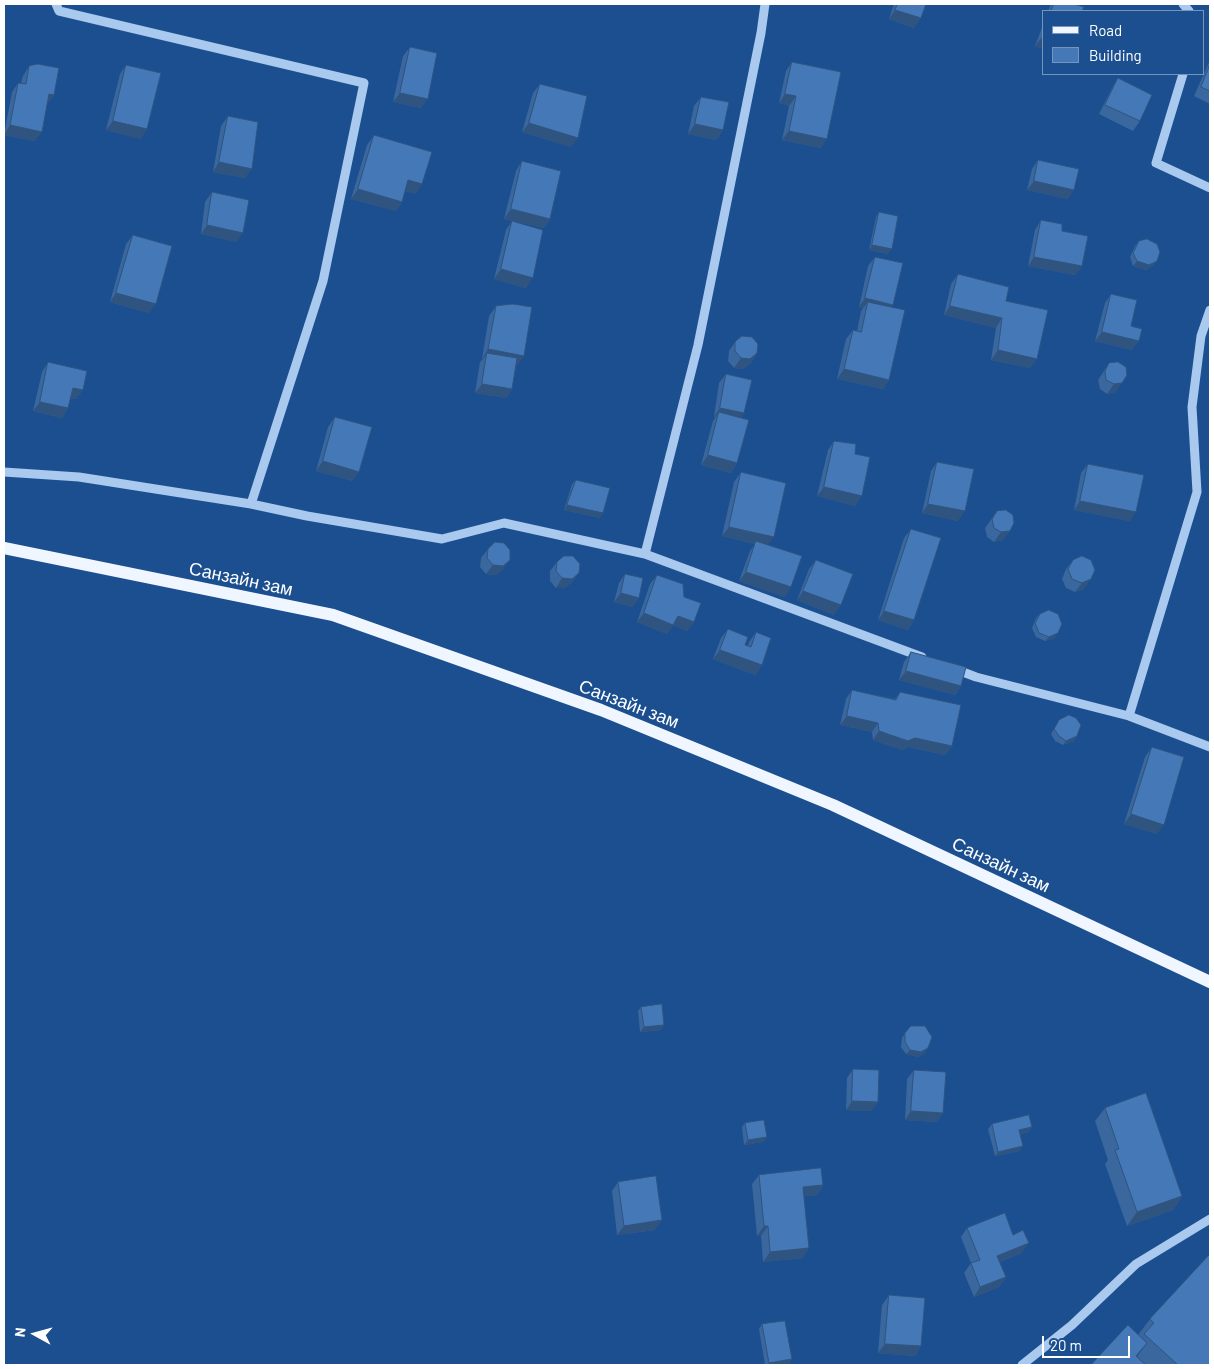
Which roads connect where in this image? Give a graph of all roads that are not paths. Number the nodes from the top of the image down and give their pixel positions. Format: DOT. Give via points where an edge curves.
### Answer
graph roads {
  1 [pos="56,4"];
  2 [pos="765,4"];
  3 [pos="1183,75"];
  4 [pos="1210,188"];
  5 [pos="1210,310"];
  6 [pos="4,472"];
  7 [pos="251,504"];
  8 [pos="4,548"];
  9 [pos="645,554"];
  10 [pos="930,660"];
  11 [pos="949,667"];
  12 [pos="1129,716"];
  13 [pos="1210,747"];
  14 [pos="1210,982"];
  15 [pos="1210,1219"];
  16 [pos="1022,1365"];
  1 -- 7 [label="street" via="59,11 364,83 323,280"];
  2 -- 9 [label="street" via="698,345"];
  3 -- 4 [label="street" via="1156,163"];
  5 -- 12 [label="street" via="1201,336 1192,407 1197,492"];
  6 -- 7 [label="street" via="79,477"];
  7 -- 9 [label="street" via="442,539 504,523"];
  8 -- 14 [label="main road, Санзайн зам" via="333,615 601,710 833,806"];
  9 -- 10 [label="street"];
  11 -- 12 [label="street" via="976,677"];
  12 -- 13 [label="street"];
  15 -- 16 [label="street" via="1136,1264 1072,1325"];
}
